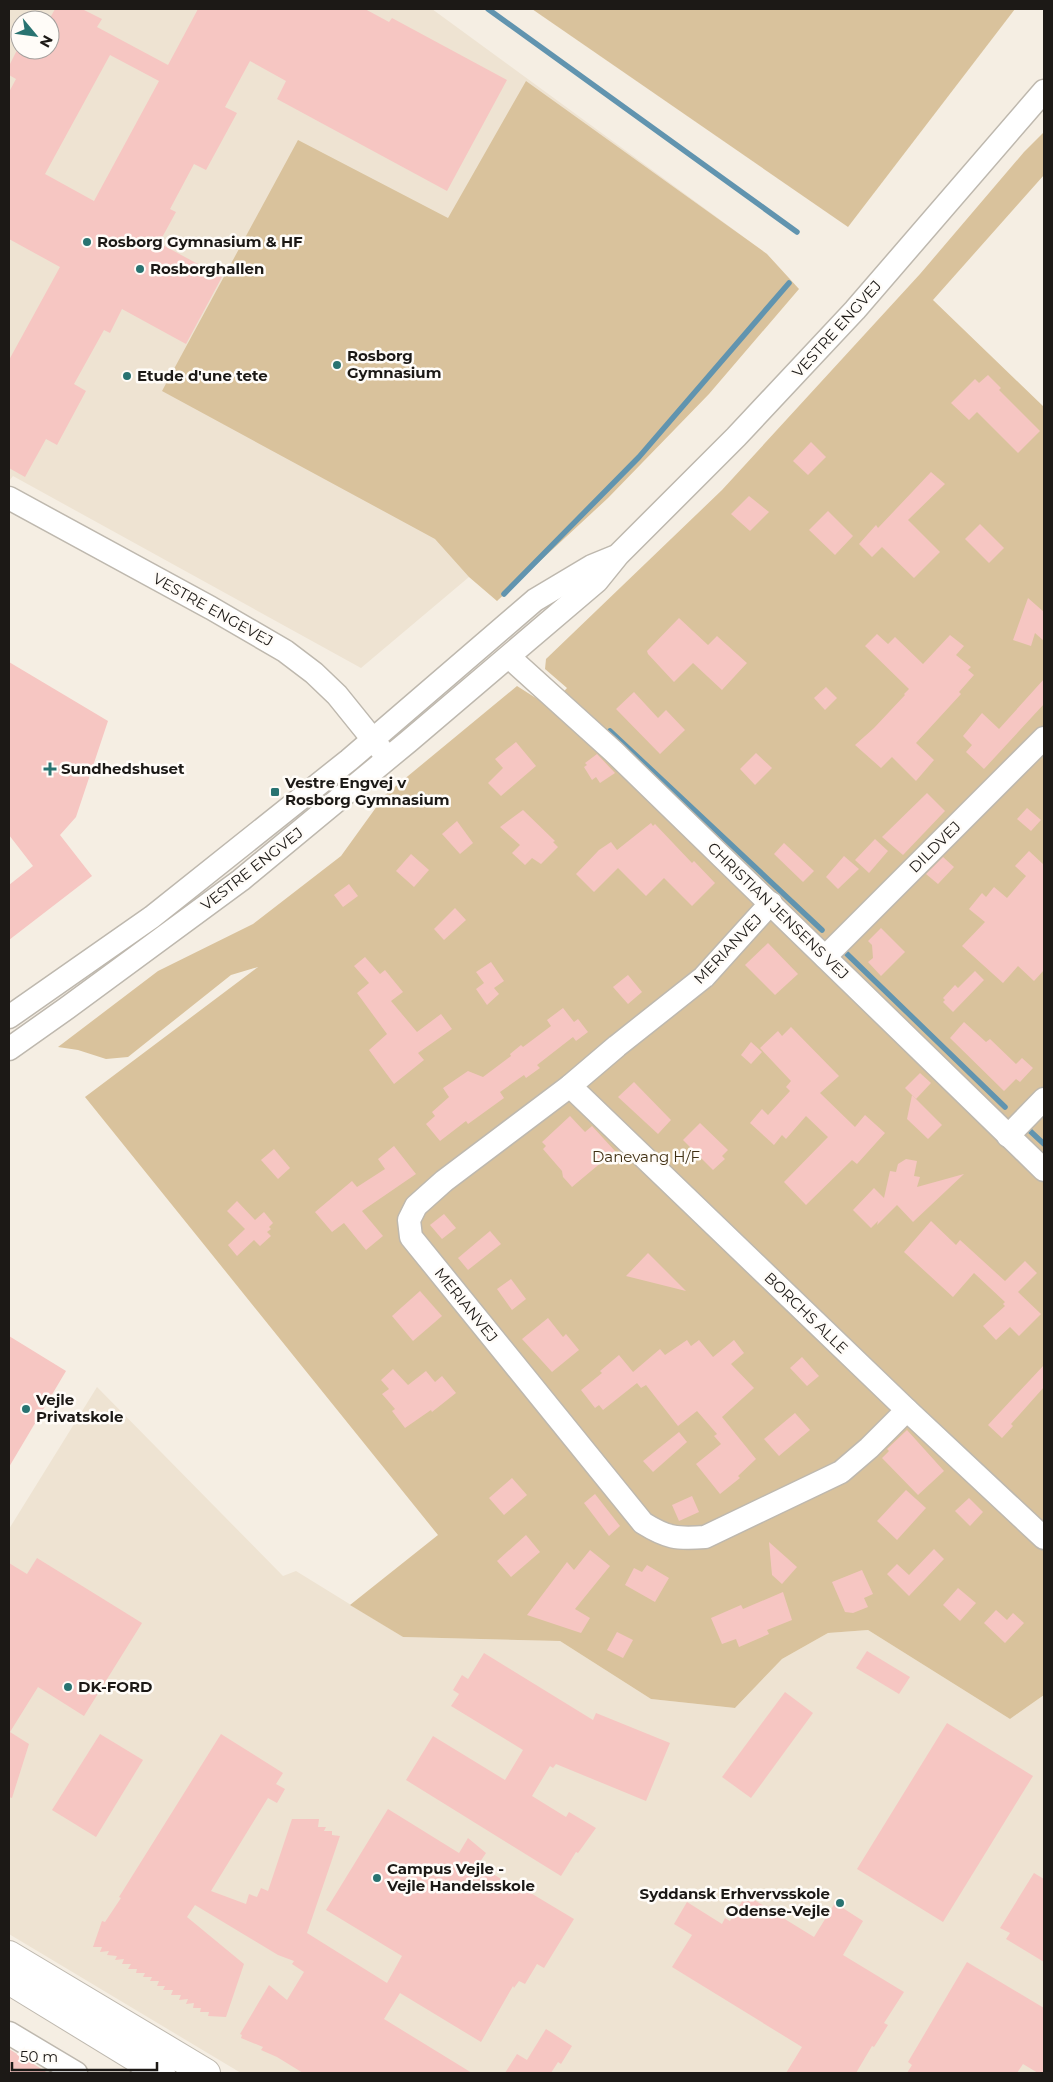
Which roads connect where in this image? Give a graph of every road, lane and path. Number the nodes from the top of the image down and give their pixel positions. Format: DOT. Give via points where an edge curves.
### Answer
graph roads {
  1 [pos="1044,91"];
  2 [pos="9,498"];
  3 [pos="618,555"];
  4 [pos="509,657"];
  5 [pos="1044,738"];
  6 [pos="373,740"];
  7 [pos="388,758"];
  8 [pos="771,903"];
  9 [pos="825,957"];
  10 [pos="9,1017"];
  11 [pos="9,1049"];
  12 [pos="9,1057"];
  13 [pos="9,1062"];
  14 [pos="570,1086"];
  15 [pos="1044,1099"];
  16 [pos="1008,1136"];
  17 [pos="1044,1170"];
  18 [pos="907,1410"];
  19 [pos="1044,1538"];
  20 [pos="9,1956"];
  21 [pos="9,1980"];
  22 [pos="9,2033"];
  23 [pos="181,2070"];
  24 [pos="76,2073"];
  1 -- 3 [label="street, VESTRE ENGVEJ" via="855,310 736,437"];
  2 -- 6 [label="street, VESTRE ENGEVEJ" via="285,651 337,695"];
  3 -- 4 [label="street, VESTRE ENGVEJ" via="597,580"];
  3 -- 6 [label="street, VESTRE ENGVEJ" via="592,566 535,600"];
  4 -- 7 [label="street, VESTRE ENGVEJ"];
  4 -- 8 [label="street, CHRISTIAN JENSENS VEJ"];
  5 -- 9 [label="street, DILDVEJ"];
  6 -- 7 [label="street, VESTRE ENGEVEJ"];
  6 -- 10 [label="street, VESTRE ENGVEJ" via="152,918"];
  7 -- 11 [label="street, VESTRE ENGVEJ" via="241,880"];
  8 -- 9 [label="street, CHRISTIAN JENSENS VEJ"];
  8 -- 14 [label="street, MERIANVEJ" via="704,977"];
  9 -- 16 [label="street, CHRISTIAN JENSENS VEJ"];
  12 -- 13 [label="street"];
  14 -- 18 [label="street, BORCHS ALLE"];
  14 -- 18 [label="street, MERIANVEJ" via="444,1181 416,1206 410,1220 411,1237 643,1523 662,1535 704,1537 841,1472"];
  15 -- 16 [label="street"];
  16 -- 17 [label="street, CHRISTIAN JENSENS VEJ"];
  18 -- 19 [label="street, BORCHS ALLE"];
  20 -- 23 [label="main road"];
  21 -- 23 [label="main road"];
  22 -- 24 [label="street"];
}
